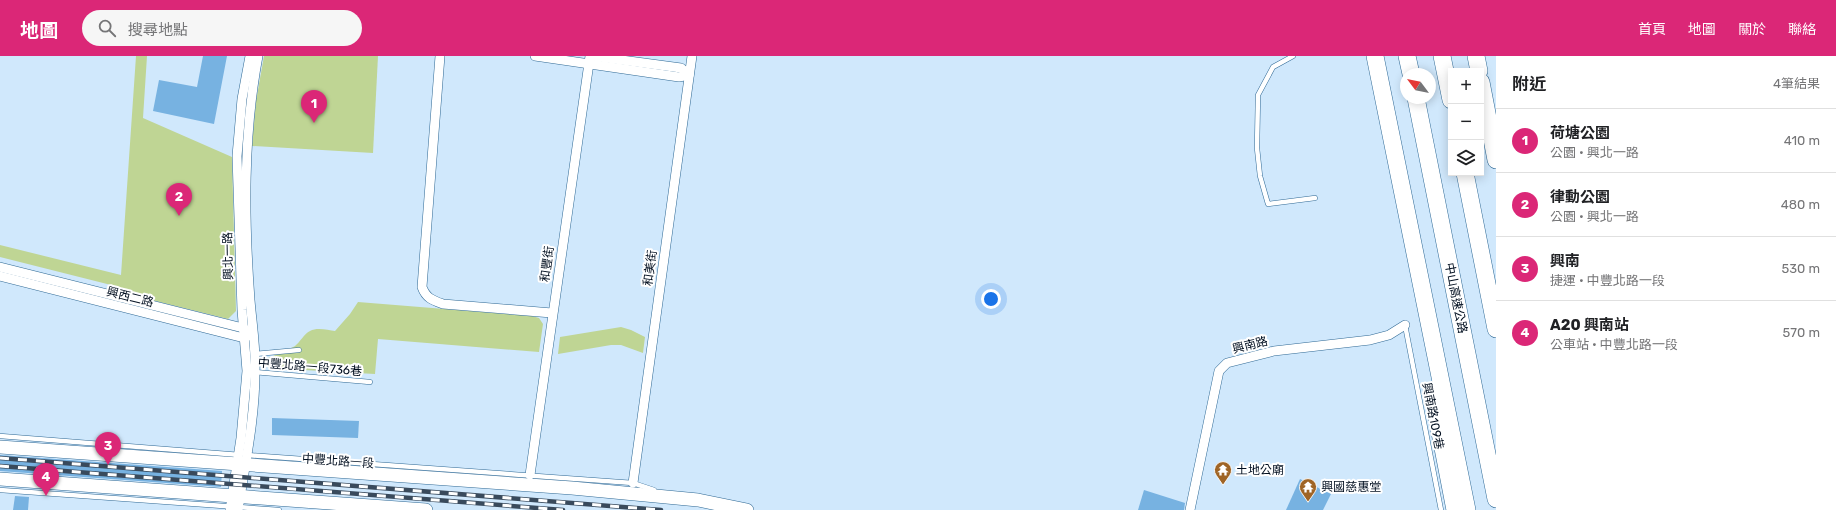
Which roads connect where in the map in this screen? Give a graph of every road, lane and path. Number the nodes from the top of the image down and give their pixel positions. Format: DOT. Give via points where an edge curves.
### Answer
graph roads {
  1 [pos="250,56"];
  2 [pos="258,56"];
  3 [pos="440,56"];
  4 [pos="535,56"];
  5 [pos="692,56"];
  6 [pos="1293,56"];
  7 [pos="1375,56"];
  8 [pos="1407,56"];
  9 [pos="1442,56"];
  10 [pos="1476,56"];
  11 [pos="590,59"];
  12 [pos="1410,68"];
  13 [pos="1478,68"];
  14 [pos="689,75"];
  15 [pos="1448,85"];
  16 [pos="1484,98"];
  17 [pos="1417,104"];
  18 [pos="1496,160"];
  19 [pos="1466,176"];
  20 [pos="1315,198"];
  21 [pos="1404,206"];
  22 [pos="0,267"];
  23 [pos="0,276"];
  24 [pos="552,313"];
  25 [pos="1405,325"];
  26 [pos="243,328"];
  27 [pos="1496,329"];
  28 [pos="248,336"];
  29 [pos="299,350"];
  30 [pos="254,354"];
  31 [pos="251,372"];
  32 [pos="370,382"];
  33 [pos="0,436"];
  34 [pos="0,447"];
  35 [pos="242,460"];
  36 [pos="530,475"];
  37 [pos="0,480"];
  38 [pos="633,484"];
  39 [pos="0,490"];
  40 [pos="674,497"];
  41 [pos="1496,499"];
  42 [pos="235,505"];
  43 [pos="279,510"];
  44 [pos="426,510"];
  45 [pos="747,510"];
  46 [pos="1190,510"];
  47 [pos="1441,510"];
  48 [pos="1455,510"];
  49 [pos="1467,510"];
  1 -- 26 [label="street, 興北一路" via="242,99 237,156"];
  2 -- 28 [label="street" via="245,165 250,300"];
  3 -- 24 [label="street" via="422,287 425,295 443,304"];
  4 -- 11 [label="street"];
  5 -- 14 [label="street, 和美街"];
  6 -- 20 [label="lane" via="1273,67 1258,94 1256,148 1260,176 1268,204"];
  7 -- 21 [label="highway"];
  8 -- 12 [label="highway"];
  9 -- 15 [label="highway"];
  10 -- 13 [label="highway"];
  11 -- 14 [label="street" via="679,78"];
  11 -- 24 [label="street, 和豐街"];
  14 -- 38 [label="street, 和美街"];
  16 -- 18 [label="highway"];
  17 -- 41 [label="highway, 中山高速公路"];
  19 -- 27 [label="highway"];
  21 -- 48 [label="highway" via="1416,301"];
  21 -- 49 [label="highway"];
  22 -- 26 [label="street"];
  23 -- 28 [label="street, 興西二路"];
  24 -- 36 [label="street, 和豐街"];
  25 -- 46 [label="street, 興南路" via="1389,335 1370,340 1274,351 1227,363 1219,371"];
  25 -- 47 [label="lane, 興南路109巷"];
  26 -- 28 [label="street, 興北一路"];
  28 -- 30 [label="street"];
  28 -- 31 [label="street, 興北一路"];
  29 -- 30 [label="lane"];
  30 -- 31 [label="street"];
  31 -- 32 [label="lane, 中豐北路一段736巷"];
  31 -- 35 [label="street, 興北一路"];
  33 -- 35 [label="lane, 中豐北路一段"];
  34 -- 35 [label="main road, 中豐北路一段"];
  35 -- 36 [label="lane, 中豐北路一段"];
  35 -- 40 [label="main road, 中豐北路一段"];
  35 -- 42 [label="street, 興北一路"];
  36 -- 38 [label="lane, 中豐北路一段"];
  37 -- 42 [label="main road"];
  38 -- 40 [label="lane, 中豐北路一段"];
  39 -- 42 [label="lane"];
  40 -- 45 [label="main road, 中豐北路一段"];
  42 -- 43 [label="lane"];
  42 -- 44 [label="main road"];
}
